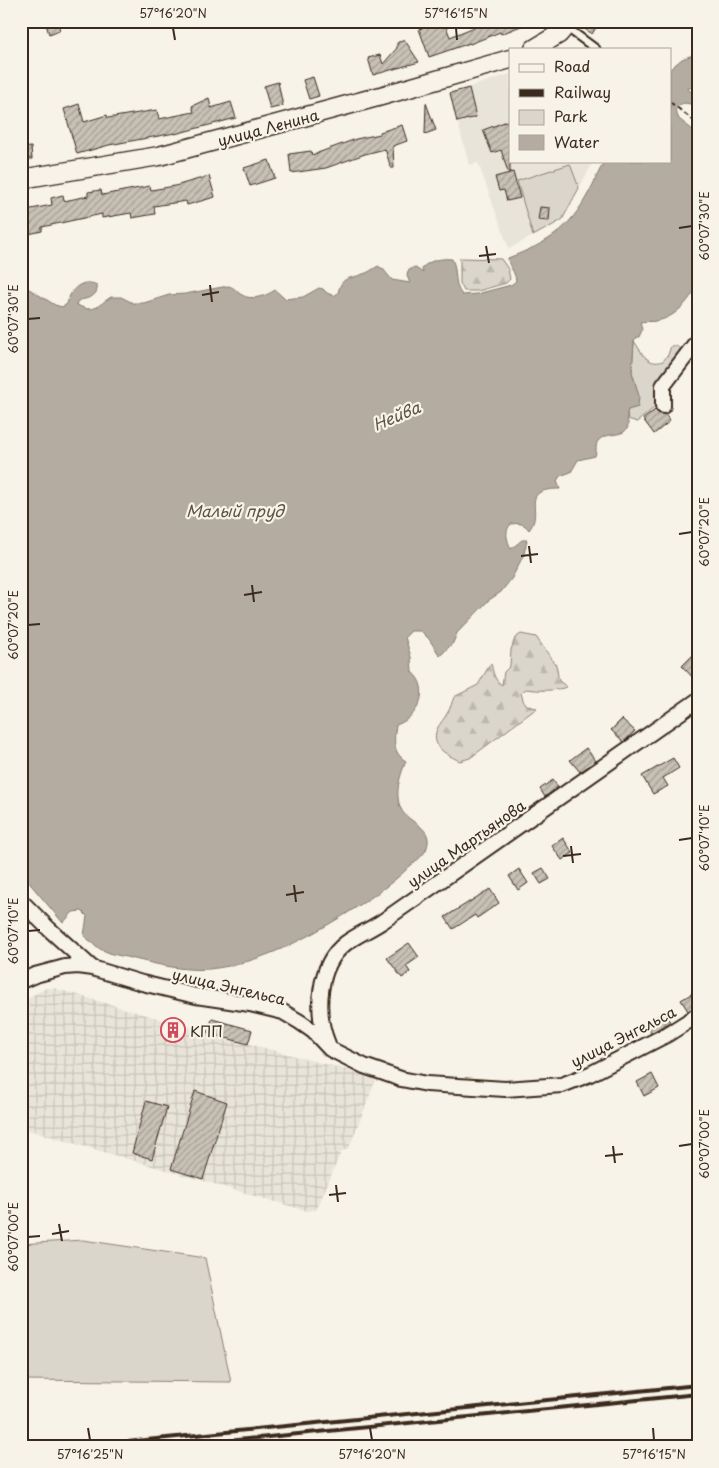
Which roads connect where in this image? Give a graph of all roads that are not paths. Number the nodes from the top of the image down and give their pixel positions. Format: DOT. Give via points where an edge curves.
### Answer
graph roads {
  1 [pos="568,24"];
  2 [pos="536,48"];
  3 [pos="595,48"];
  4 [pos="509,58"];
  5 [pos="21,179"];
  6 [pos="698,340"];
  7 [pos="663,406"];
  8 [pos="698,700"];
  9 [pos="21,901"];
  10 [pos="92,968"];
  11 [pos="21,980"];
  12 [pos="698,1015"];
  13 [pos="330,1050"];
  1 -- 2 [label="street" via="560,34"];
  1 -- 3 [label="lane"];
  4 -- 5 [label="street, улица Ленина" via="159,156"];
  6 -- 7 [label="street" via="664,386"];
  8 -- 13 [label="street, улица Мартьянова" via="391,916 345,944 331,960 322,992 323,1032"];
  9 -- 10 [label="street"];
  10 -- 11 [label="street, улица Энгельса" via="65,967"];
  10 -- 13 [label="street, улица Энгельса" via="196,996 283,1012 314,1032"];
  12 -- 13 [label="street, улица Энгельса" via="590,1074 562,1085 533,1088 505,1090 426,1084 364,1066"];
}
